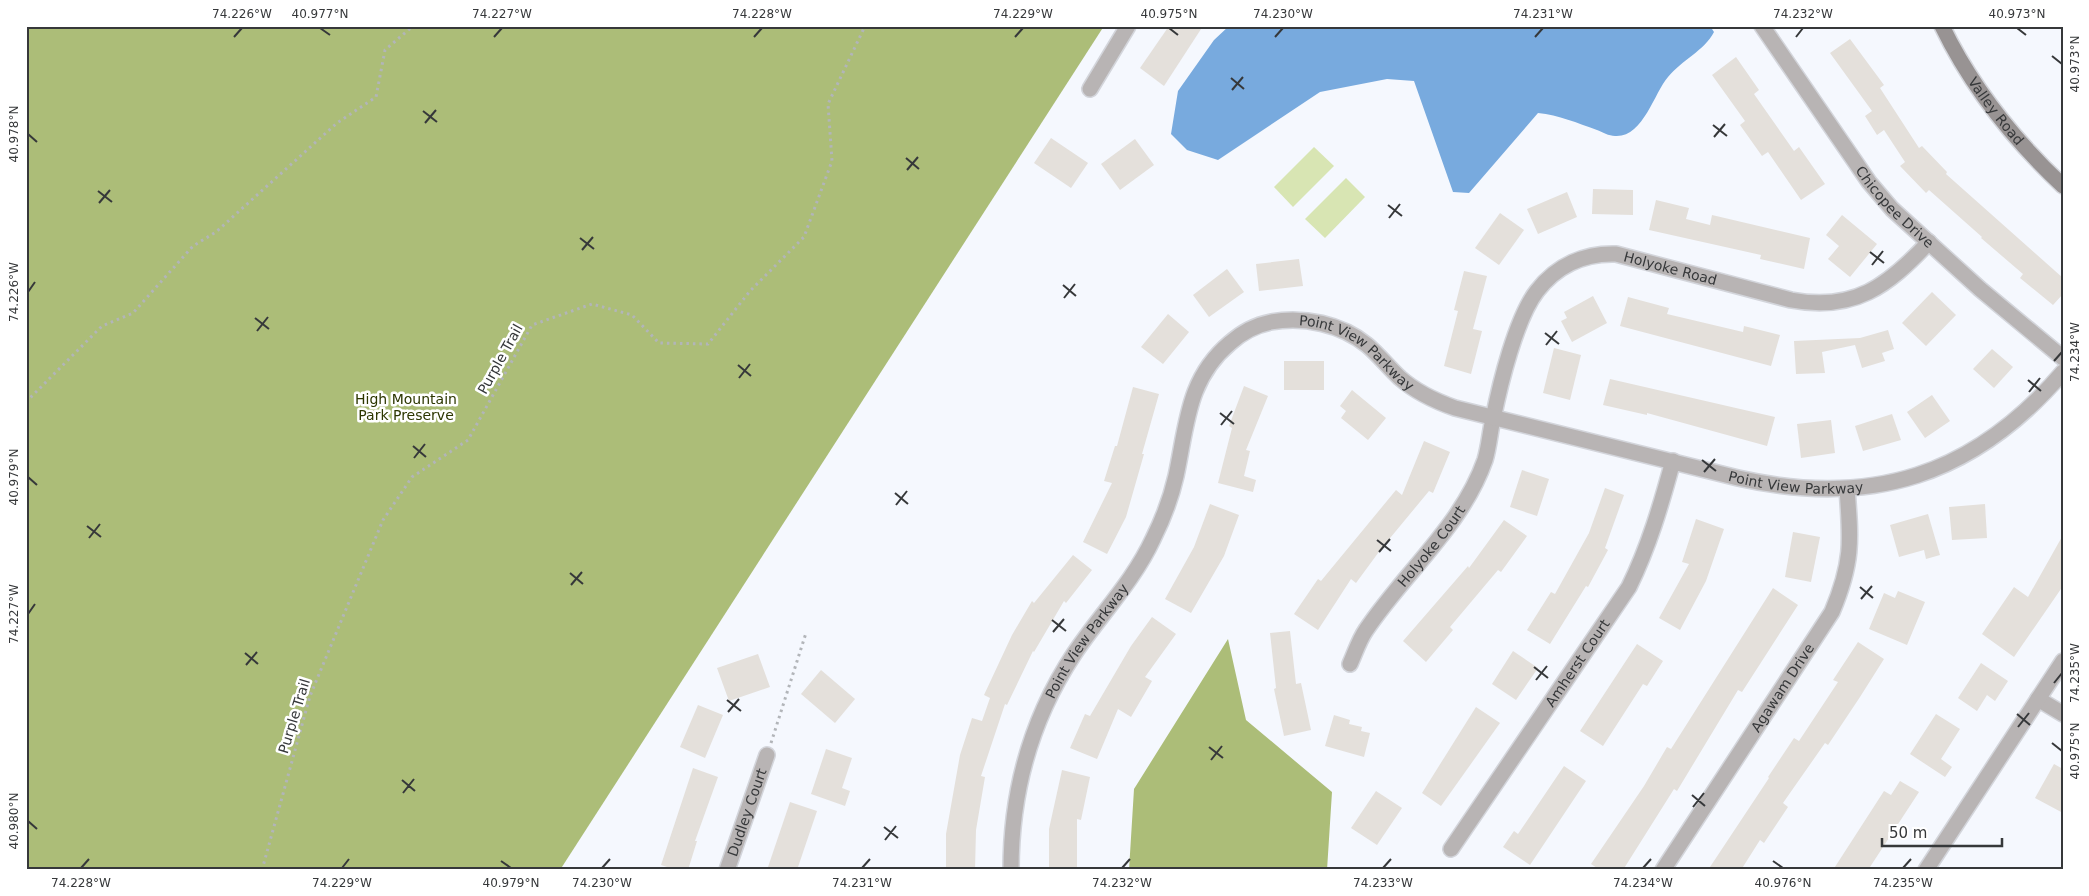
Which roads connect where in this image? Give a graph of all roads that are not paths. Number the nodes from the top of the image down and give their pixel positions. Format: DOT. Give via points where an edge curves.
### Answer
graph roads {
  1 [pos="1128,26"];
  2 [pos="1762,26"];
  3 [pos="1942,26"];
  4 [pos="1090,89"];
  5 [pos="2063,186"];
  6 [pos="1929,242"];
  7 [pos="2063,358"];
  8 [pos="2063,372"];
  9 [pos="1493,418"];
  10 [pos="1673,461"];
  11 [pos="1847,489"];
  12 [pos="2063,661"];
  13 [pos="1350,664"];
  14 [pos="2038,699"];
  15 [pos="2063,714"];
  16 [pos="767,755"];
  17 [pos="1451,849"];
  18 [pos="727,870"];
  19 [pos="1011,870"];
  20 [pos="1663,870"];
  21 [pos="1926,870"];
  1 -- 4 [label="street"];
  2 -- 6 [label="street, Chicopee Drive" via="1869,182 1892,209"];
  3 -- 5 [label="main road, Valley Road" via="1985,98"];
  6 -- 7 [label="street, Chicopee Drive"];
  6 -- 9 [label="street, Holyoke Road" via="1903,270 1884,284 1830,304 1791,300 1616,254 1583,257 1551,276 1527,307 1519,324"];
  8 -- 11 [label="street, Point View Parkway" via="2033,404 1995,436 1966,454 1906,480"];
  9 -- 10 [label="street, Point View Parkway"];
  9 -- 13 [label="street, Holyoke Court" via="1485,458 1462,505 1364,631"];
  9 -- 19 [label="street, Point View Parkway" via="1455,408 1415,389 1366,345 1328,325 1290,320 1270,322 1252,328 1220,351 1202,375 1190,402 1176,478 1152,541 1136,571 1075,654 1040,719 1018,787"];
  10 -- 11 [label="street, Point View Parkway" via="1773,486"];
  10 -- 17 [label="street, Amherst Court" via="1655,528 1629,587"];
  11 -- 20 [label="street, Agawam Drive" via="1850,558 1832,612"];
  12 -- 14 [label="street"];
  14 -- 15 [label="street"];
  14 -- 21 [label="street"];
  16 -- 18 [label="street, Dudley Court"];
}
